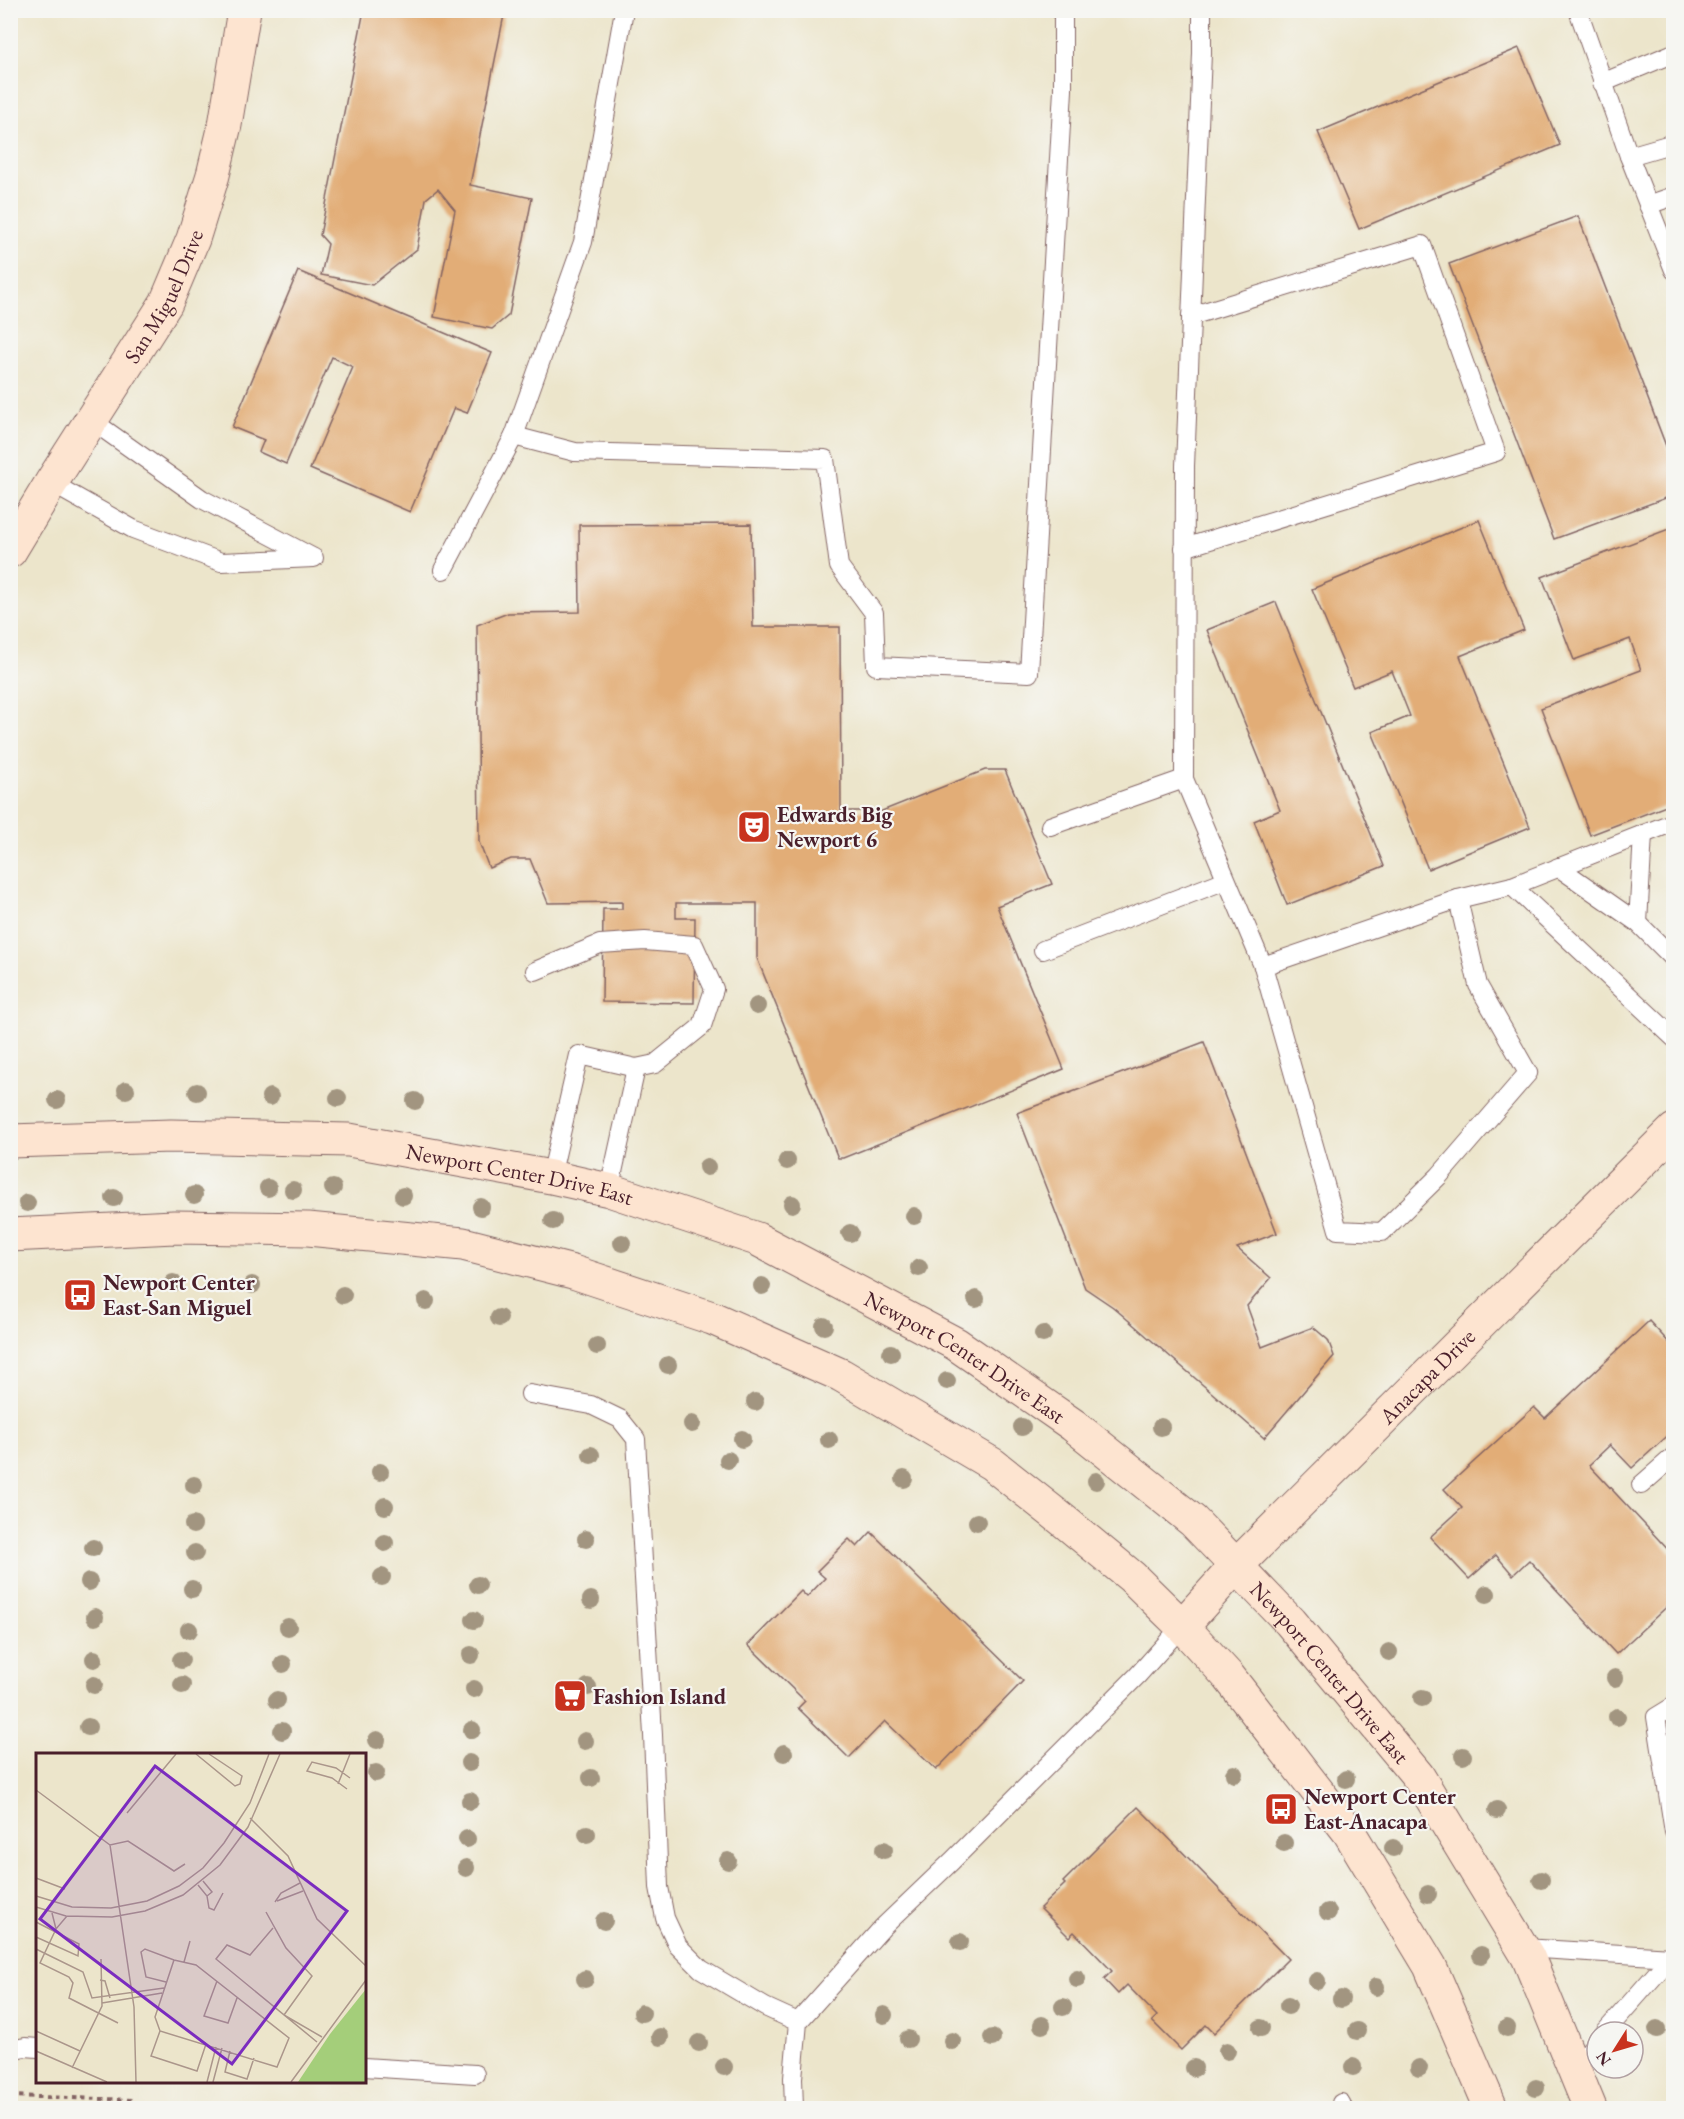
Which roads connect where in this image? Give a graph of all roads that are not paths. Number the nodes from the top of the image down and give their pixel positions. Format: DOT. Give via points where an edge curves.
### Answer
graph roads {
  1 [pos="244,10"];
  2 [pos="624,10"];
  3 [pos="1064,10"];
  4 [pos="1202,10"];
  5 [pos="1578,10"];
  6 [pos="1674,53"];
  7 [pos="1602,83"];
  8 [pos="1674,143"];
  9 [pos="1629,156"];
  10 [pos="1674,196"];
  11 [pos="1648,205"];
  12 [pos="1674,270"];
  13 [pos="1191,316"];
  14 [pos="91,420"];
  15 [pos="514,436"];
  16 [pos="51,483"];
  17 [pos="1184,548"];
  18 [pos="10,551"];
  19 [pos="443,570"];
  20 [pos="1184,779"];
  21 [pos="1674,822"];
  22 [pos="1050,826"];
  23 [pos="1643,834"];
  24 [pos="1558,867"];
  25 [pos="1226,880"];
  26 [pos="1512,885"];
  27 [pos="1458,899"];
  28 [pos="1638,923"];
  29 [pos="1043,950"];
  30 [pos="1674,958"];
  31 [pos="1263,966"];
  32 [pos="535,971"];
  33 [pos="1674,1038"];
  34 [pos="636,1068"];
  35 [pos="1674,1130"];
  36 [pos="10,1141"];
  37 [pos="550,1177"];
  38 [pos="609,1190"];
  39 [pos="10,1235"];
  40 [pos="530,1394"];
  41 [pos="1674,1456"];
  42 [pos="1641,1485"];
  43 [pos="1237,1565"];
  44 [pos="1182,1626"];
  45 [pos="1674,1706"];
  46 [pos="1674,1832"];
  47 [pos="1523,1948"];
  48 [pos="1672,1957"];
  49 [pos="1616,2020"];
  50 [pos="798,2022"];
  51 [pos="36,2048"];
  52 [pos="10,2050"];
  53 [pos="1585,2056"];
  54 [pos="366,2067"];
  55 [pos="1574,2068"];
  56 [pos="475,2074"];
  57 [pos="794,2109"];
  58 [pos="1491,2109"];
  59 [pos="1590,2109"];
  1 -- 14 [label="main road, San Miguel Drive" via="225,125 193,239 166,303"];
  2 -- 15 [label="lane" via="583,242"];
  3 -- 15 [label="lane" via="1029,673 876,666 874,613 839,566 825,459 575,452"];
  4 -- 13 [label="lane"];
  5 -- 7 [label="lane"];
  6 -- 7 [label="lane"];
  7 -- 9 [label="lane"];
  8 -- 9 [label="lane"];
  9 -- 11 [label="lane"];
  10 -- 11 [label="lane"];
  11 -- 12 [label="lane"];
  13 -- 17 [label="lane"];
  13 -- 17 [label="lane" via="1422,245 1496,452"];
  14 -- 16 [label="main road, San Miguel Drive"];
  14 -- 16 [label="lane" via="202,499 314,558 221,562 133,529"];
  15 -- 19 [label="lane"];
  16 -- 18 [label="main road, San Miguel Drive"];
  17 -- 20 [label="lane"];
  20 -- 22 [label="lane"];
  20 -- 25 [label="lane"];
  21 -- 23 [label="lane"];
  23 -- 24 [label="lane"];
  23 -- 28 [label="lane"];
  24 -- 26 [label="lane"];
  24 -- 28 [label="lane"];
  25 -- 29 [label="lane"];
  25 -- 31 [label="lane"];
  26 -- 27 [label="lane"];
  26 -- 33 [label="lane"];
  27 -- 31 [label="lane"];
  27 -- 31 [label="lane" via="1478,985 1528,1073 1439,1176 1382,1232 1338,1230"];
  28 -- 30 [label="lane"];
  32 -- 34 [label="lane" via="600,944 645,941 693,945 714,989 702,1026 655,1064"];
  34 -- 37 [label="lane" via="579,1055"];
  34 -- 38 [label="lane"];
  35 -- 43 [label="main road, Anacapa Drive"];
  36 -- 37 [label="main road, Newport Center Drive East" via="171,1136 349,1140"];
  37 -- 38 [label="main road, Newport Center Drive East"];
  38 -- 43 [label="main road, Newport Center Drive East" via="757,1239 956,1344 1073,1425 1193,1521"];
  39 -- 44 [label="main road" via="174,1227 308,1229 463,1244 573,1272 701,1314 841,1376 992,1464 1132,1577"];
  40 -- 50 [label="lane" via="591,1405 620,1419 636,1439 659,1887 665,1918 678,1946 701,1969"];
  41 -- 42 [label="lane"];
  43 -- 44 [label="main road, Anacapa Drive"];
  43 -- 47 [label="main road, Newport Center Drive East" via="1290,1622 1418,1776"];
  44 -- 50 [label="lane" via="1137,1676 883,1927"];
  44 -- 58 [label="main road" via="1229,1677 1349,1832 1430,1966"];
  45 -- 46 [label="lane" via="1656,1717"];
  47 -- 48 [label="lane"];
  47 -- 55 [label="main road, Newport Center Drive East"];
  48 -- 49 [label="lane"];
  50 -- 57 [label="lane"];
  51 -- 52 [label="lane"];
  53 -- 55 [label="lane"];
  54 -- 56 [label="lane"];
  55 -- 59 [label="main road, Newport Center Drive East"];
}
